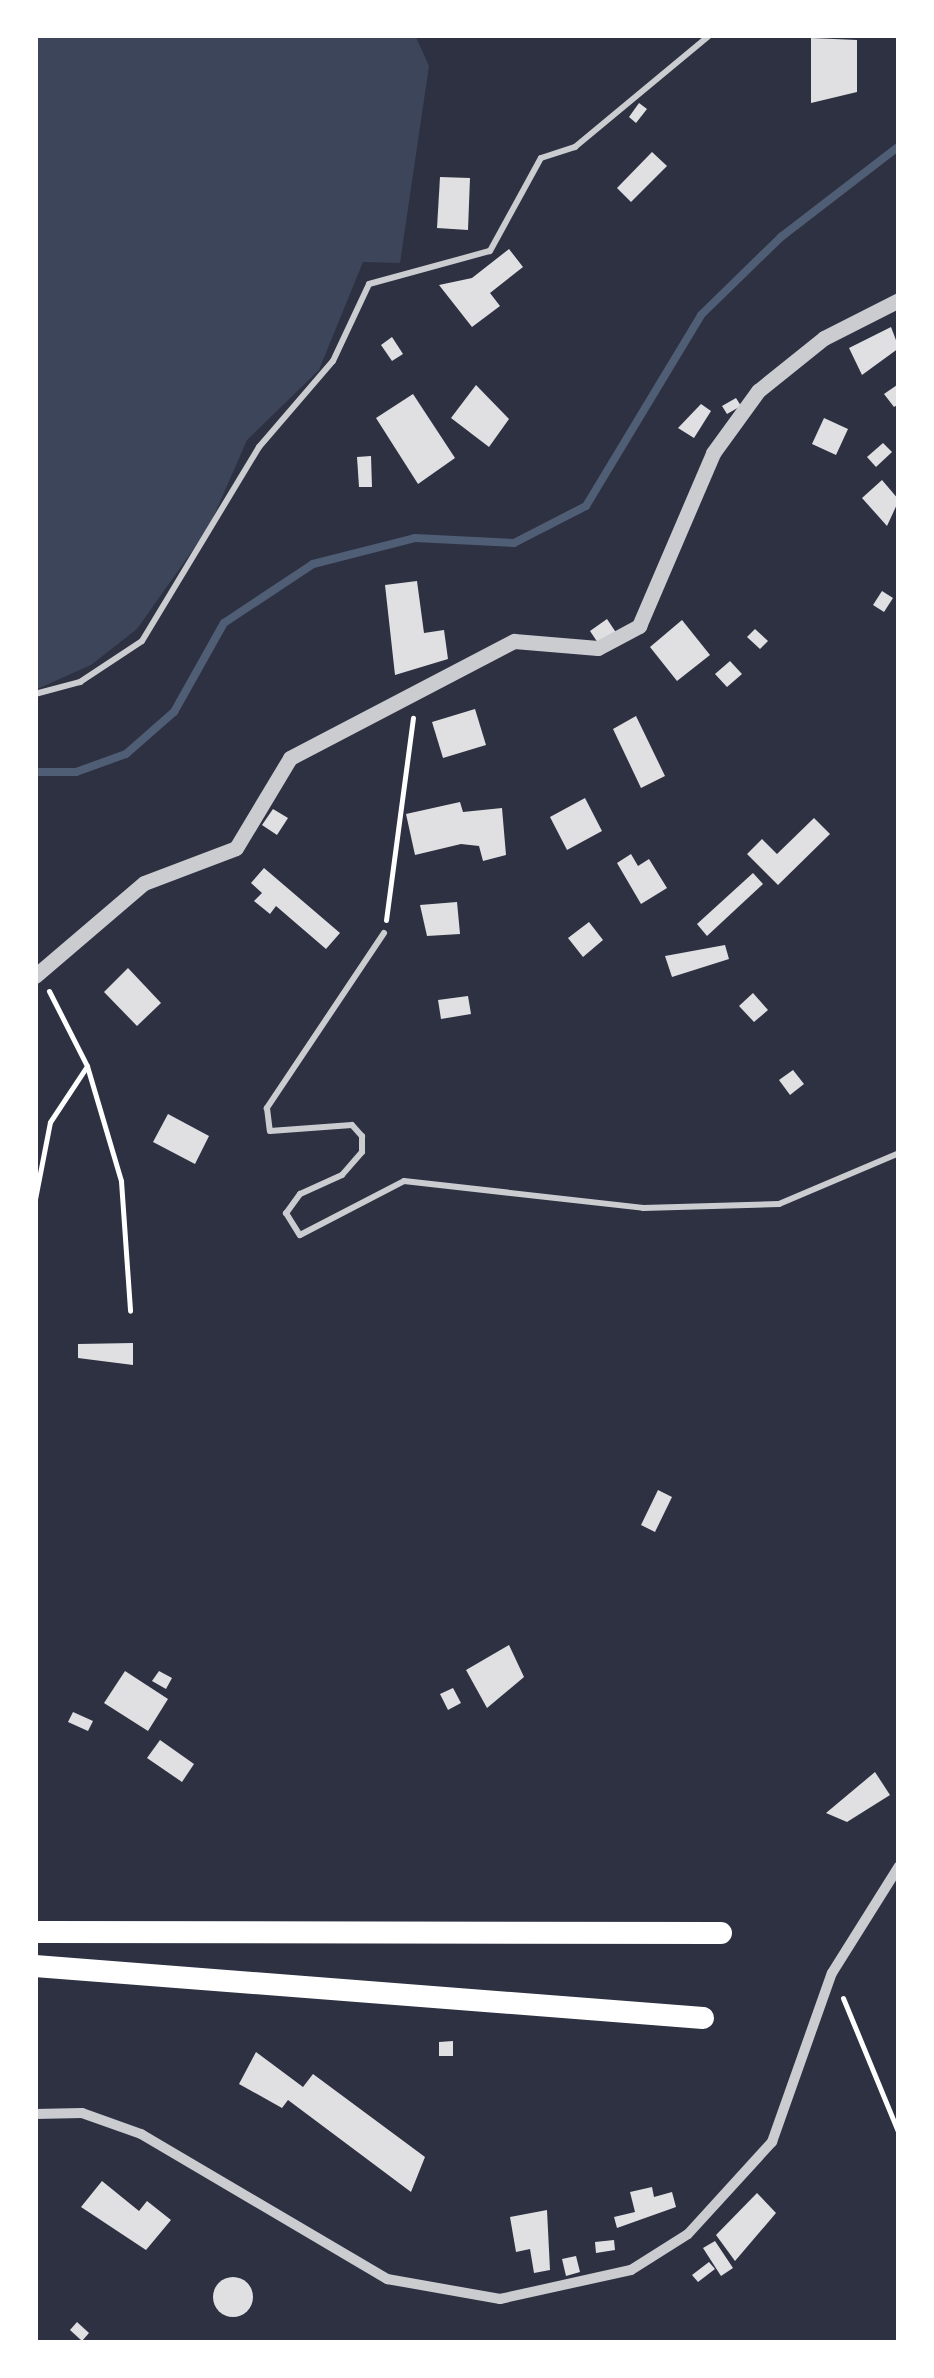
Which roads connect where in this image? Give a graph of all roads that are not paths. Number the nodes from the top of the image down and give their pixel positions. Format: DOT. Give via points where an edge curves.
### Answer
graph roads {
  1 [pos="710,35"];
  2 [pos="899,300"];
  3 [pos="35,694"];
  4 [pos="384,933"];
  5 [pos="38,975"];
  6 [pos="899,1154"];
  7 [pos="899,1866"];
  8 [pos="35,1932"];
  9 [pos="721,1933"];
  10 [pos="35,1966"];
  11 [pos="703,2018"];
  12 [pos="35,2114"];
  1 -- 3 [label="lane" via="575,147 541,158 490,251 370,284 333,361 260,446 142,641 80,682"];
  2 -- 5 [label="street" via="824,338 758,390 713,453 638,626 598,648 514,641 290,758 236,848 144,882 90,921"];
  4 -- 6 [label="lane" via="267,1108 270,1131 352,1125 362,1136 362,1152 342,1175 300,1194 286,1213 300,1235 404,1181 643,1208 779,1204"];
  7 -- 12 [label="street" via="832,1973 772,2142 688,2234 630,2270 500,2299 387,2279 141,2134 82,2113"];
  8 -- 9 [label="highway"];
  10 -- 11 [label="highway"];
}
